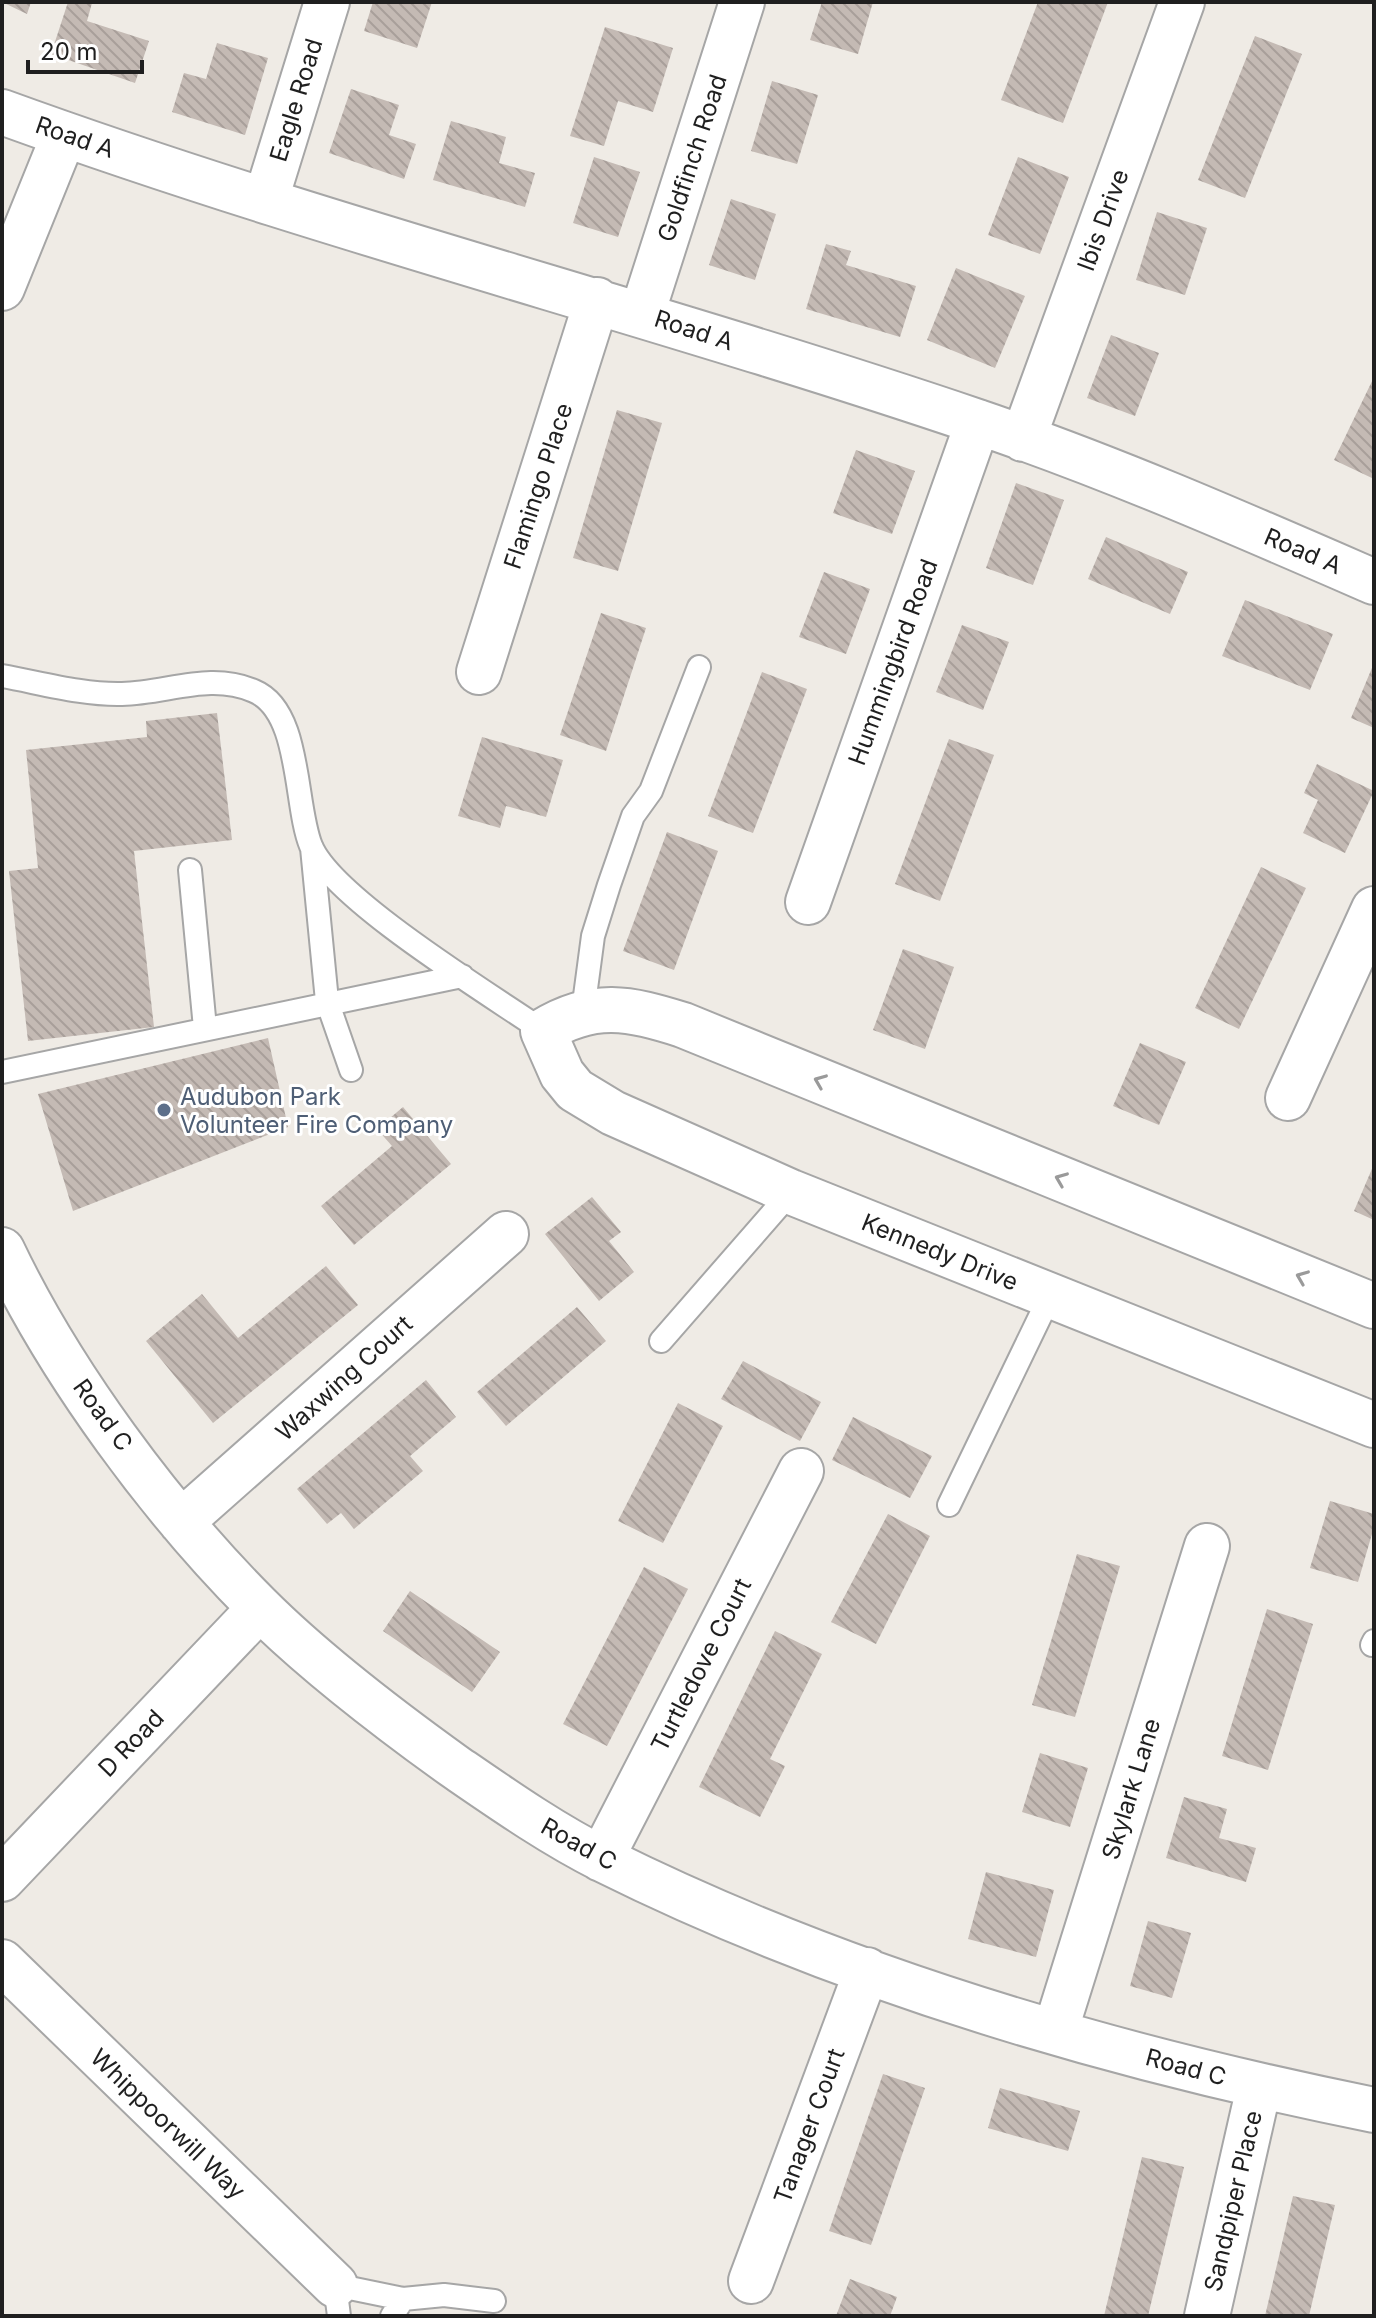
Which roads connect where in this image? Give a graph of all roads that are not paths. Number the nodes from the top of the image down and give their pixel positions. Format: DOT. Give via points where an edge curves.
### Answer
graph roads {
  1 [pos="327,2"];
  2 [pos="742,2"];
  3 [pos="1182,2"];
  4 [pos="2,112"];
  5 [pos="64,135"];
  6 [pos="266,199"];
  7 [pos="2,288"];
  8 [pos="597,300"];
  9 [pos="642,314"];
  10 [pos="978,422"];
  11 [pos="1023,439"];
  12 [pos="1374,582"];
  13 [pos="699,667"];
  14 [pos="479,672"];
  15 [pos="2,676"];
  16 [pos="312,848"];
  17 [pos="190,870"];
  18 [pos="808,902"];
  19 [pos="1374,909"];
  20 [pos="462,976"];
  21 [pos="327,1001"];
  22 [pos="583,1011"];
  23 [pos="205,1028"];
  24 [pos="543,1031"];
  25 [pos="351,1070"];
  26 [pos="2,1072"];
  27 [pos="1288,1098"];
  28 [pos="791,1192"];
  29 [pos="506,1234"];
  30 [pos="2,1250"];
  31 [pos="1050,1296"];
  32 [pos="1374,1306"];
  33 [pos="661,1341"];
  34 [pos="1374,1425"];
  35 [pos="801,1471"];
  36 [pos="949,1505"];
  37 [pos="181,1522"];
  38 [pos="1207,1546"];
  39 [pos="260,1608"];
  40 [pos="601,1859"];
  41 [pos="2,1879"];
  42 [pos="2,1962"];
  43 [pos="867,1970"];
  44 [pos="1055,2032"];
  45 [pos="1259,2087"];
  46 [pos="1374,2110"];
  47 [pos="751,2281"];
  48 [pos="337,2301"];
  49 [pos="494,2301"];
  50 [pos="398,2307"];
  51 [pos="1207,2316"];
  1 -- 6 [label="street, Eagle Road"];
  2 -- 9 [label="street, Goldfinch Road"];
  3 -- 11 [label="street, Ibis Drive"];
  4 -- 5 [label="street, Road A"];
  5 -- 6 [label="street, Road A"];
  5 -- 7 [label="street"];
  6 -- 8 [label="street, Road A"];
  8 -- 9 [label="street, Road A"];
  8 -- 14 [label="street, Flamingo Place"];
  9 -- 10 [label="street, Road A"];
  10 -- 11 [label="street, Road A"];
  10 -- 18 [label="street, Hummingbird Road"];
  11 -- 12 [label="street, Road A" via="1200,506"];
  13 -- 22 [label="lane" via="651,791 633,816 609,885 593,936"];
  15 -- 16 [label="lane" via="121,694 205,682 232,683 258,692 286,730"];
  16 -- 20 [label="lane" via="344,887"];
  16 -- 21 [label="lane"];
  17 -- 23 [label="lane"];
  19 -- 27 [label="street"];
  20 -- 21 [label="lane"];
  20 -- 24 [label="lane"];
  21 -- 23 [label="lane"];
  21 -- 25 [label="lane"];
  22 -- 24 [label="street"];
  32 -- 22 [label="street, one-way" via="683,1025 643,1013"];
  23 -- 26 [label="lane"];
  24 -- 28 [label="street, Kennedy Drive" via="562,1074 594,1104"];
  28 -- 31 [label="street, Kennedy Drive"];
  28 -- 33 [label="lane"];
  29 -- 37 [label="street, Waxwing Court"];
  30 -- 37 [label="street, Road C" via="77,1380"];
  31 -- 34 [label="street, Kennedy Drive"];
  31 -- 36 [label="lane"];
  35 -- 40 [label="street, Turtledove Court"];
  37 -- 39 [label="street, Road C"];
  38 -- 44 [label="street, Skylark Lane"];
  39 -- 40 [label="street, Road C" via="404,1730 500,1798"];
  39 -- 41 [label="street, D Road"];
  40 -- 43 [label="street, Road C"];
  42 -- 48 [label="street, Whippoorwill Way"];
  43 -- 44 [label="street, Road C"];
  43 -- 47 [label="street, Tanager Court"];
  44 -- 45 [label="street, Road C"];
  45 -- 46 [label="street, Road C"];
  45 -- 51 [label="street, Sandpiper Place"];
  48 -- 50 [label="lane"];
  49 -- 50 [label="lane" via="444,2295"];
}
